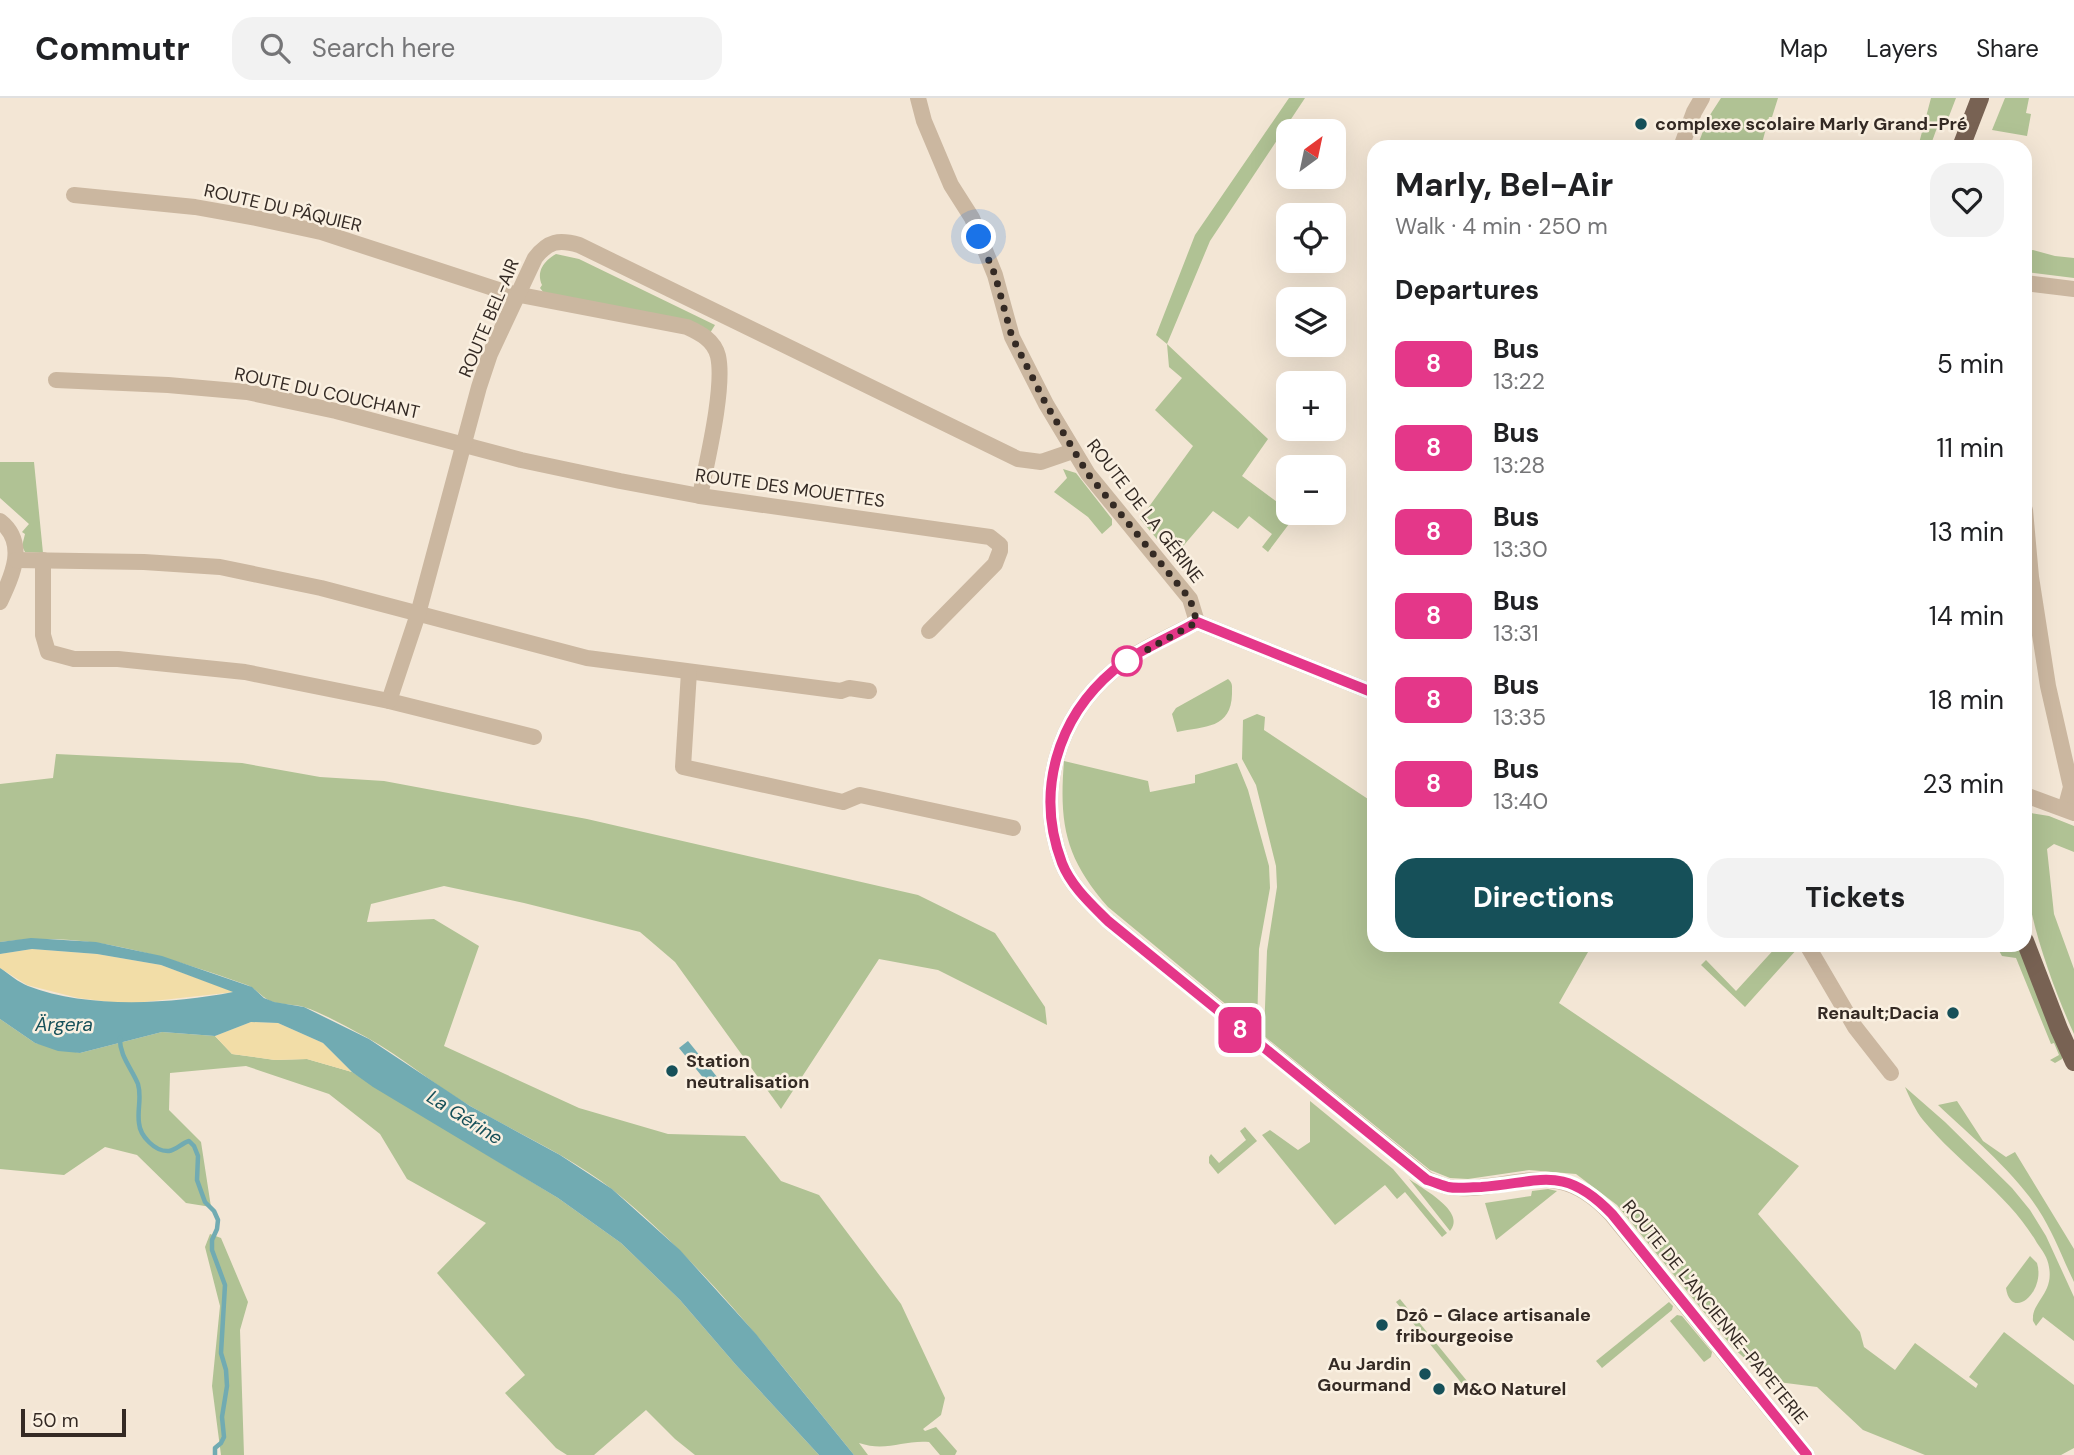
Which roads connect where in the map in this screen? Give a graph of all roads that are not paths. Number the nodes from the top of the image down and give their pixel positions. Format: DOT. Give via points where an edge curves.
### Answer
graph roads {
  1 [pos="918,98"];
  2 [pos="1702,98"];
  3 [pos="1980,98"];
  4 [pos="1684,140"];
  5 [pos="1964,140"];
  6 [pos="74,195"];
  7 [pos="2032,287"];
  8 [pos="2074,289"];
  9 [pos="518,294"];
  10 [pos="56,380"];
  11 [pos="463,445"];
  12 [pos="1073,451"];
  13 [pos="700,496"];
  14 [pos="0,521"];
  15 [pos="16,560"];
  16 [pos="43,560"];
  17 [pos="2032,583"];
  18 [pos="0,602"];
  19 [pos="418,614"];
  20 [pos="1197,622"];
  21 [pos="929,631"];
  22 [pos="689,672"];
  23 [pos="1367,690"];
  24 [pos="869,691"];
  25 [pos="388,701"];
  26 [pos="534,737"];
  27 [pos="2032,797"];
  28 [pos="2070,811"];
  29 [pos="1013,828"];
  30 [pos="1811,952"];
  31 [pos="2029,952"];
  32 [pos="2074,1062"];
  33 [pos="1891,1073"];
  34 [pos="1807,1455"];
  1 -- 12 [label="street, ROUTE DE LA GÉRINE" via="951,185 972,218 995,275 1012,337"];
  2 -- 4 [label="street"];
  3 -- 5 [label="main road"];
  6 -- 9 [label="street, ROUTE DU PÂQUIER" via="195,207 282,223"];
  7 -- 8 [label="street"];
  9 -- 11 [label="street, ROUTE BEL-AIR" via="491,354"];
  9 -- 12 [label="street, ROUTE BEL-AIR" via="543,247 566,242 579,245 1018,459 1041,462"];
  9 -- 13 [label="street, ROUTE DU PÂQUIER" via="687,327 708,340 718,356 718,380"];
  10 -- 11 [label="street, ROUTE DU COUCHANT" via="247,392"];
  11 -- 13 [label="street, ROUTE DES MOUETTES"];
  11 -- 19 [label="street, ROUTE BEL-AIR"];
  12 -- 20 [label="street, ROUTE DE LA GÉRINE" via="1190,599"];
  13 -- 21 [label="street, ROUTE DES MOUETTES" via="990,537 1000,545 995,564"];
  14 -- 15 [label="street" via="13,536"];
  15 -- 16 [label="street"];
  15 -- 18 [label="street"];
  16 -- 19 [label="street" via="220,567"];
  16 -- 25 [label="street" via="43,635 48,652 74,659 245,672"];
  17 -- 28 [label="street" via="2071,787"];
  19 -- 22 [label="street" via="587,658"];
  19 -- 25 [label="street, ROUTE BEL-AIR"];
  20 -- 23 [label="street"];
  20 -- 34 [label="street, ROUTE DE L'ANCIENNE-PAPETERIE" via="1115,669 1086,697 1066,727 1055,756 1050,801 1063,864 1080,893 1108,921 1427,1180 1464,1188 1550,1179 1595,1198"];
  22 -- 24 [label="street"];
  22 -- 29 [label="street" via="683,767 843,802 860,795"];
  25 -- 26 [label="street"];
  27 -- 28 [label="street"];
  30 -- 33 [label="street" via="1855,1027"];
  31 -- 32 [label="main road"];
}
